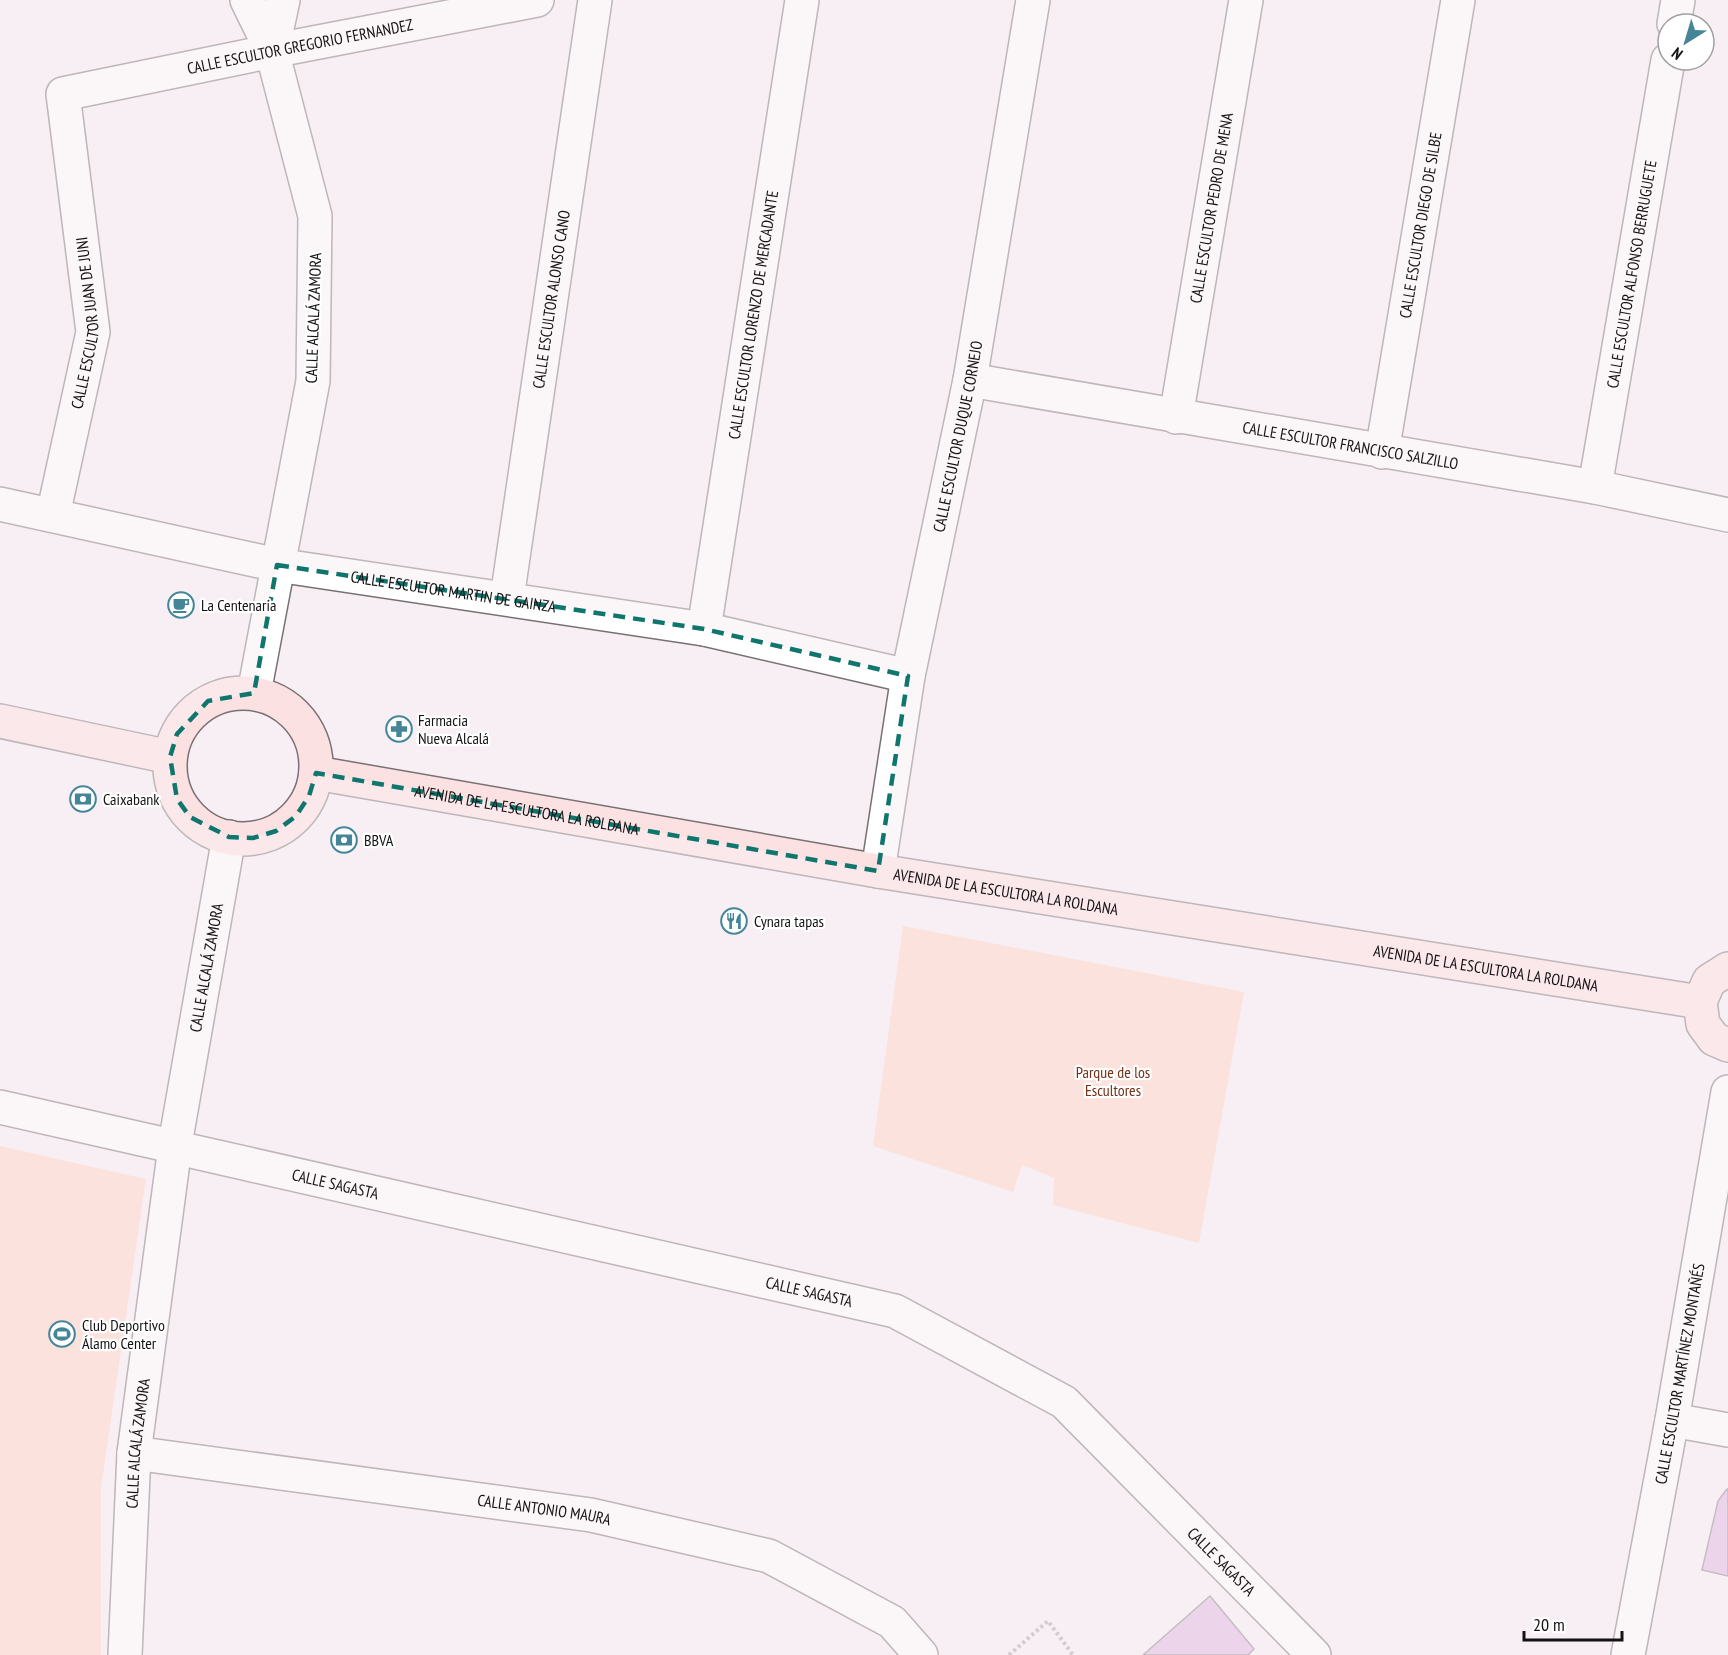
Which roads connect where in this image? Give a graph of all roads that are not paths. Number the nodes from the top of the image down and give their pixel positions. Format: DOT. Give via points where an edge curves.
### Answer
graph roads {
  1 [pos="247,0"];
  2 [pos="283,0"];
  3 [pos="537,0"];
  4 [pos="595,0"];
  5 [pos="802,0"];
  6 [pos="1033,0"];
  7 [pos="1245,0"];
  8 [pos="1458,0"];
  9 [pos="272,51"];
  10 [pos="1666,72"];
  11 [pos="63,94"];
  12 [pos="970,380"];
  13 [pos="1176,417"];
  14 [pos="1383,452"];
  15 [pos="1595,488"];
  16 [pos="0,504"];
  17 [pos="53,514"];
  18 [pos="1728,515"];
  19 [pos="277,565"];
  20 [pos="507,598"];
  21 [pos="704,629"];
  22 [pos="908,676"];
  23 [pos="254,693"];
  24 [pos="0,721"];
  25 [pos="170,756"];
  26 [pos="316,773"];
  27 [pos="229,837"];
  28 [pos="878,871"];
  29 [pos="1728,969"];
  30 [pos="1700,1002"];
  31 [pos="1728,1045"];
  32 [pos="1728,1092"];
  33 [pos="0,1107"];
  34 [pos="176,1147"];
  35 [pos="1672,1420"];
  36 [pos="1728,1430"];
  37 [pos="134,1454"];
  38 [pos="125,1655"];
  39 [pos="921,1655"];
  40 [pos="1314,1655"];
  41 [pos="1628,1655"];
  1 -- 9 [label="street, CALLE ALCALÁ ZAMORA"];
  2 -- 9 [label="street, CALLE ALCALÁ ZAMORA"];
  3 -- 9 [label="street, CALLE ESCULTOR GREGORIO FERNANDEZ"];
  4 -- 20 [label="street, CALLE ESCULTOR ALONSO CANO"];
  5 -- 21 [label="street, CALLE ESCULTOR LORENZO DE MERCADANTE"];
  6 -- 12 [label="street, CALLE ESCULTOR DUQUE CORNEJO"];
  7 -- 13 [label="street, CALLE ESCULTOR PEDRO DE MENA"];
  8 -- 14 [label="street, CALLE ESCULTOR DIEGO DE SILBE"];
  9 -- 11 [label="street, CALLE ESCULTOR GREGORIO FERNANDEZ"];
  9 -- 19 [label="street, CALLE ALCALÁ ZAMORA" via="315,216 313,381"];
  10 -- 15 [label="street, CALLE ESCULTOR ALFONSO BERRUGUETE"];
  11 -- 17 [label="street, CALLE ESCULTOR JUAN DE JUNI" via="93,332"];
  12 -- 13 [label="street, CALLE ESCULTOR FRANCISCO SALZILLO"];
  12 -- 22 [label="street, CALLE ESCULTOR DUQUE CORNEJO"];
  13 -- 14 [label="street, CALLE ESCULTOR FRANCISCO SALZILLO"];
  14 -- 15 [label="street, CALLE ESCULTOR FRANCISCO SALZILLO"];
  15 -- 18 [label="street, CALLE ESCULTOR FRANCISCO SALZILLO"];
  16 -- 17 [label="street, CALLE ESCULTOR MARTIN DE GAINZA"];
  17 -- 19 [label="street, CALLE ESCULTOR MARTIN DE GAINZA"];
  19 -- 20 [label="street, CALLE ESCULTOR MARTIN DE GAINZA"];
  19 -- 23 [label="street, CALLE ALCALÁ ZAMORA"];
  20 -- 21 [label="street, CALLE ESCULTOR MARTIN DE GAINZA"];
  21 -- 22 [label="street, CALLE ESCULTOR MARTIN DE GAINZA"];
  22 -- 28 [label="street, CALLE ESCULTOR DUQUE CORNEJO"];
  23 -- 25 [label="street" via="230,693 208,701 183,724"];
  23 -- 26 [label="street" via="293,712 307,730"];
  24 -- 25 [label="street"];
  25 -- 27 [label="street" via="177,799 190,817 208,830"];
  26 -- 27 [label="street" via="303,806 276,831 253,838"];
  26 -- 28 [label="street, AVENIDA DE LA ESCULTORA LA ROLDANA"];
  27 -- 34 [label="street, CALLE ALCALÁ ZAMORA"];
  28 -- 30 [label="street, AVENIDA DE LA ESCULTORA LA ROLDANA"];
  29 -- 30 [label="street" via="1709,981"];
  30 -- 31 [label="street" via="1703,1024 1714,1039"];
  32 -- 35 [label="street, CALLE ESCULTOR MARTÍNEZ MONTAÑÉS"];
  33 -- 34 [label="street, CALLE SAGASTA"];
  34 -- 37 [label="street, CALLE ALCALÁ ZAMORA"];
  34 -- 40 [label="street, CALLE SAGASTA" via="895,1311 1064,1402"];
  35 -- 36 [label="street"];
  35 -- 41 [label="street, CALLE ESCULTOR MARTÍNEZ MONTAÑÉS"];
  37 -- 38 [label="street, CALLE ALCALÁ ZAMORA"];
  37 -- 39 [label="street, CALLE ANTONIO MAURA" via="591,1515 769,1556 892,1622"];
}
